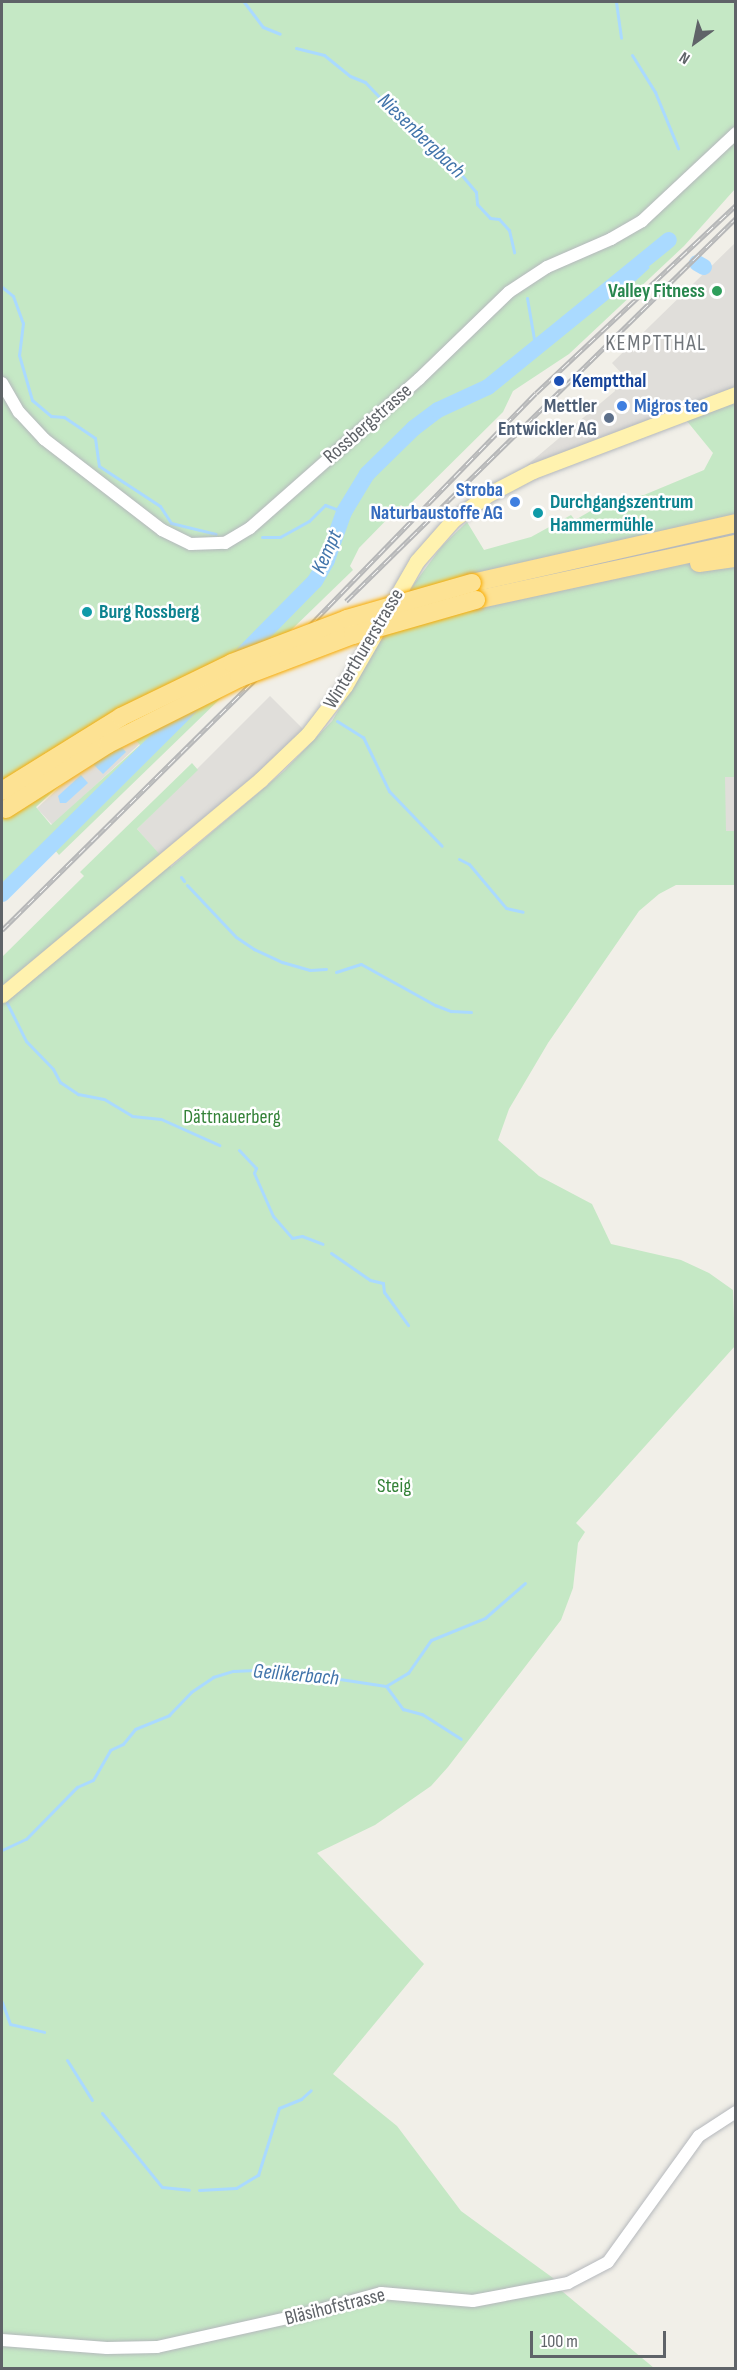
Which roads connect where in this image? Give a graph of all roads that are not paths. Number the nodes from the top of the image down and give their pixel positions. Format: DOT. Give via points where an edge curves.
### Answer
graph roads {
  1 [pos="735,133"];
  2 [pos="2,383"];
  3 [pos="735,394"];
  4 [pos="735,523"];
  5 [pos="735,544"];
  6 [pos="735,558"];
  7 [pos="648,564"];
  8 [pos="474,592"];
  9 [pos="2,791"];
  10 [pos="4,811"];
  11 [pos="2,994"];
  12 [pos="735,2112"];
  13 [pos="2,2340"];
  1 -- 2 [label="street, Rossbergstrasse" via="651,214 611,239 547,267 508,292 419,379 250,528 225,543 190,544 162,530 44,440 19,412"];
  3 -- 11 [label="main road, Winterthurerstrasse" via="533,471 487,495 453,520 417,561 345,686 308,734 260,780"];
  4 -- 8 [label="highway"];
  5 -- 7 [label="highway"];
  6 -- 7 [label="highway"];
  7 -- 8 [label="highway"];
  8 -- 9 [label="highway, bridge" via="347,619 225,666 122,717"];
  8 -- 10 [label="highway, bridge" via="224,685 116,740"];
  12 -- 13 [label="street, Bläsihofstrasse" via="699,2136 608,2262 568,2283 473,2301 381,2293 157,2347 106,2348"];
}
